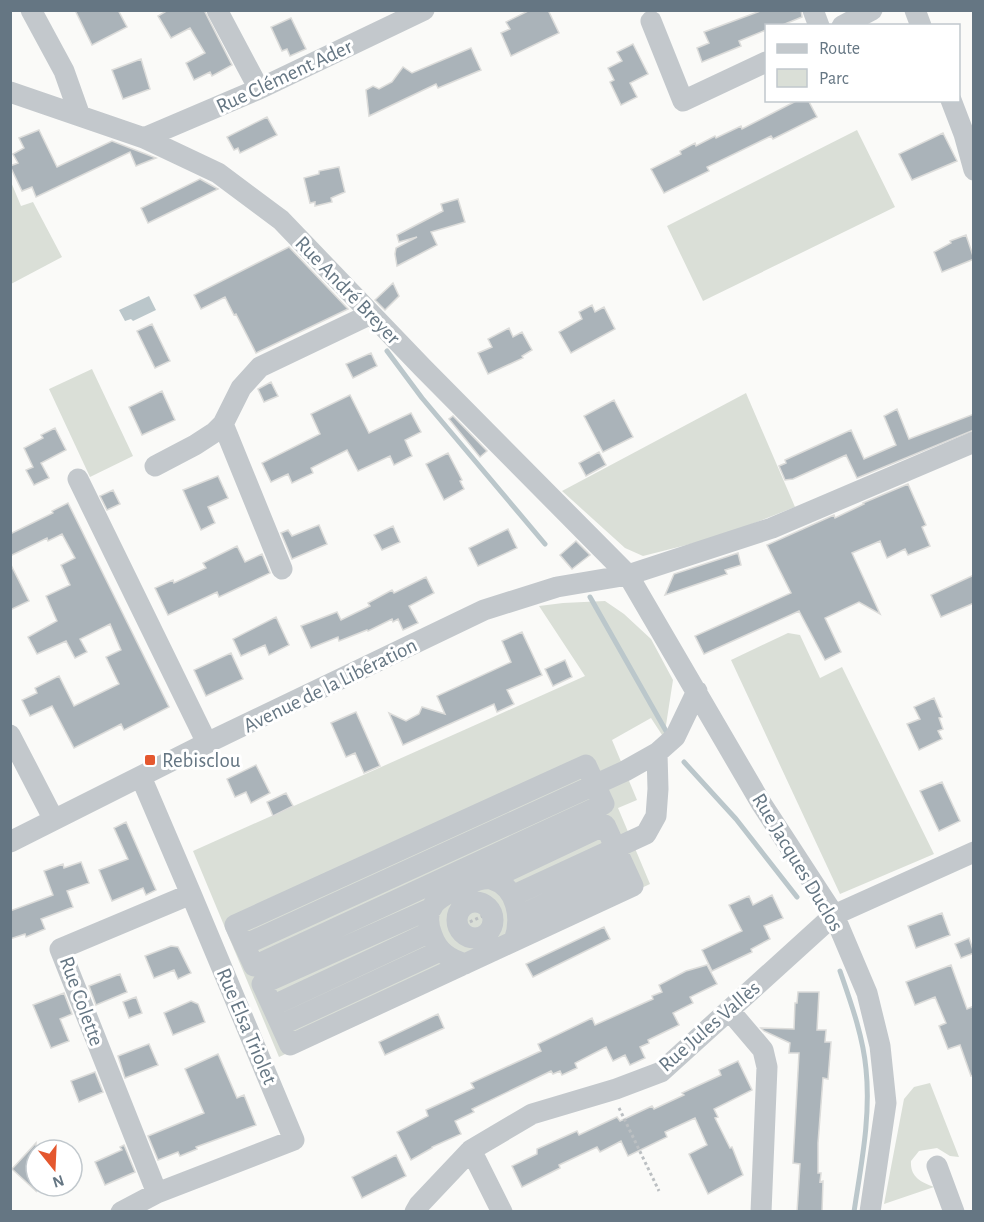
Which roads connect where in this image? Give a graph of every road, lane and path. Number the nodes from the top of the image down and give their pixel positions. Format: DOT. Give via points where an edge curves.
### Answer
graph roads {
  1 [pos="31,10"];
  2 [pos="217,10"];
  3 [pos="424,10"];
  4 [pos="872,10"];
  5 [pos="651,21"];
  6 [pos="846,24"];
  7 [pos="765,62"];
  8 [pos="259,89"];
  9 [pos="10,92"];
  10 [pos="952,102"];
  11 [pos="80,116"];
  12 [pos="144,138"];
  13 [pos="974,170"];
  14 [pos="371,314"];
  15 [pos="223,424"];
  16 [pos="974,442"];
  17 [pos="155,466"];
  18 [pos="78,479"];
  19 [pos="282,569"];
  20 [pos="628,575"];
  21 [pos="697,691"];
  22 [pos="10,735"];
  23 [pos="207,743"];
  24 [pos="657,753"];
  25 [pos="141,777"];
  26 [pos="595,784"];
  27 [pos="54,820"];
  28 [pos="10,842"];
  29 [pos="974,852"];
  30 [pos="416,855"];
  31 [pos="620,857"];
  32 [pos="491,879"];
  33 [pos="430,885"];
  34 [pos="191,894"];
  35 [pos="464,896"];
  36 [pos="515,905"];
  37 [pos="432,908"];
  38 [pos="834,915"];
  39 [pos="459,927"];
  40 [pos="434,941"];
  41 [pos="488,942"];
  42 [pos="729,1010"];
  43 [pos="276,1016"];
  44 [pos="610,1091"];
  45 [pos="471,1150"];
  46 [pos="937,1166"];
  47 [pos="658,1191"];
  48 [pos="157,1193"];
  49 [pos="121,1212"];
  50 [pos="415,1212"];
  51 [pos="502,1212"];
  52 [pos="761,1212"];
  53 [pos="870,1212"];
  54 [pos="954,1212"];
  1 -- 11 [label="street" via="64,71"];
  2 -- 8 [label="street"];
  3 -- 8 [label="street, Rue Clément Ader"];
  4 -- 6 [label="street"];
  5 -- 7 [label="street" via="683,102"];
  8 -- 12 [label="street, Rue Clément Ader"];
  9 -- 11 [label="street, Rue André Breyer"];
  10 -- 13 [label="street"];
  11 -- 12 [label="street, Rue André Breyer"];
  12 -- 14 [label="street, Rue André Breyer" via="218,173 281,220"];
  14 -- 15 [label="street" via="260,367 241,388"];
  14 -- 20 [label="street, Rue André Breyer"];
  15 -- 17 [label="street" via="195,445"];
  15 -- 19 [label="street"];
  16 -- 20 [label="street, Avenue de la Libération" via="772,528"];
  18 -- 23 [label="street"];
  20 -- 21 [label="street, Rue Jacques Duclos"];
  20 -- 23 [label="street, Avenue de la Libération" via="556,587 484,610"];
  21 -- 24 [label="street" via="675,738"];
  21 -- 38 [label="street, Rue Jacques Duclos" via="761,803"];
  22 -- 27 [label="street"];
  23 -- 25 [label="street, Avenue de la Libération"];
  24 -- 26 [label="street"];
  24 -- 31 [label="street" via="656,816 646,834"];
  25 -- 27 [label="street, Avenue de la Libération"];
  25 -- 34 [label="street, Rue Elsa Triolet"];
  26 -- 30 [label="street"];
  26 -- 33 [label="street" via="604,804"];
  27 -- 28 [label="street, Avenue de la Libération"];
  29 -- 38 [label="street, Rue Jules Vallès"];
  30 -- 33 [label="street"];
  30 -- 33 [label="street" via="244,945 254,966"];
  31 -- 32 [label="street" via="605,825"];
  31 -- 36 [label="street"];
  31 -- 41 [label="street" via="633,886"];
  32 -- 35 [label="street" via="479,879"];
  32 -- 36 [label="street" via="503,887"];
  34 -- 48 [label="street, Rue Colette" via="60,949"];
  34 -- 48 [label="street, Rue Elsa Triolet" via="294,1140"];
  35 -- 37 [label="street" via="438,898"];
  35 -- 39 [label="street" via="457,919"];
  35 -- 41 [label="street" via="486,905"];
  36 -- 41 [label="street"];
  36 -- 41 [label="street" via="519,925"];
  37 -- 40 [label="street" via="429,916"];
  37 -- 43 [label="street" via="262,984"];
  38 -- 42 [label="street, Rue Jules Vallès"];
  38 -- 53 [label="street, Rue Jacques Duclos" via="867,993 880,1046 886,1102"];
  39 -- 40 [label="street"];
  39 -- 41 [label="path"];
  39 -- 41 [label="street" via="465,936"];
  40 -- 41 [label="street" via="452,960"];
  40 -- 43 [label="street"];
  41 -- 43 [label="street" via="290,1045"];
  42 -- 44 [label="street, Rue Jules Vallès" via="661,1072"];
  42 -- 52 [label="street" via="763,1050 767,1067"];
  44 -- 45 [label="street, Rue Jules Vallès" via="532,1114"];
  44 -- 47 [label="path"];
  45 -- 50 [label="street, Rue Jules Vallès"];
  45 -- 51 [label="street"];
  46 -- 54 [label="street"];
  48 -- 49 [label="street, Rue Elsa Triolet"];
}
